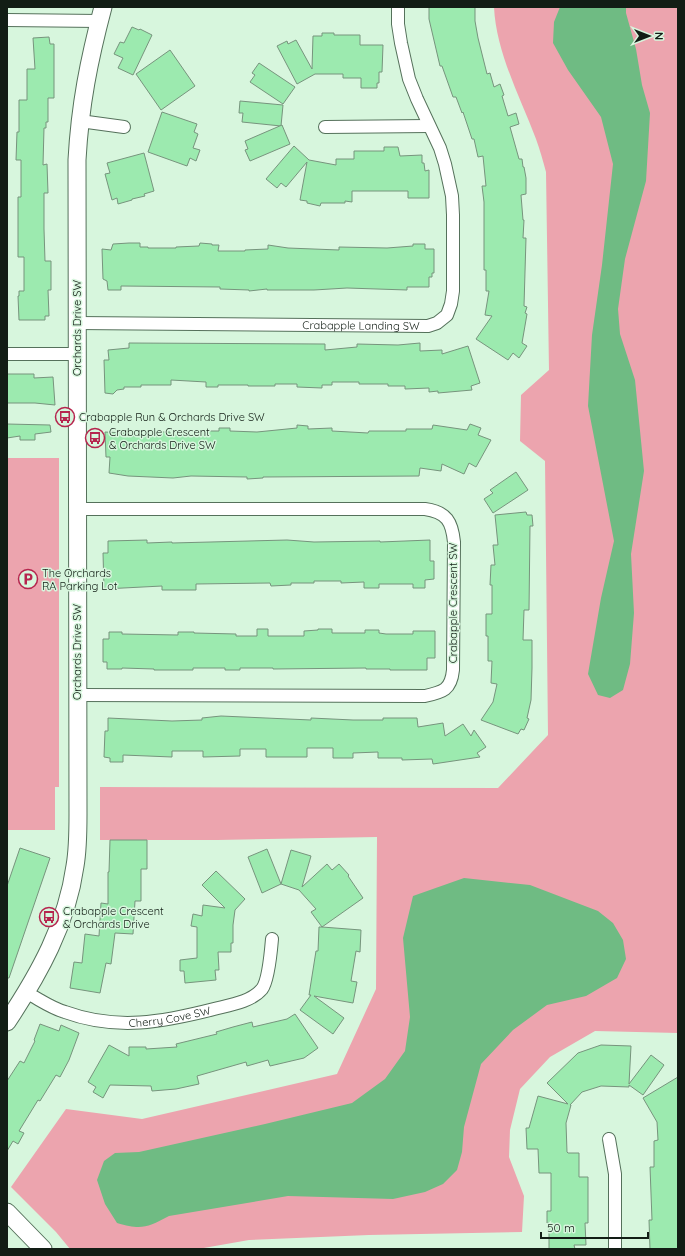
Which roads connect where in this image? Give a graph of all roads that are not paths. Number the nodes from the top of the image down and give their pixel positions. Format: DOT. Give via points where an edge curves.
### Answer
graph roads {
  1 [pos="398,7"];
  2 [pos="101,14"];
  3 [pos="7,20"];
  4 [pos="80,121"];
  5 [pos="429,126"];
  6 [pos="124,127"];
  7 [pos="325,127"];
  8 [pos="77,323"];
  9 [pos="7,354"];
  10 [pos="77,354"];
  11 [pos="77,509"];
  12 [pos="77,695"];
  13 [pos="272,939"];
  14 [pos="27,993"];
  15 [pos="7,1022"];
  16 [pos="609,1139"];
  17 [pos="7,1212"];
  18 [pos="43,1249"];
  19 [pos="615,1249"];
  1 -- 5 [label="street, Crabapple Landing SW" via="404,62"];
  2 -- 3 [label="street"];
  2 -- 4 [label="street, Orchards Drive SW" via="87,70"];
  4 -- 6 [label="street"];
  4 -- 8 [label="street, Orchards Drive SW" via="77,160"];
  5 -- 7 [label="street"];
  5 -- 8 [label="street, Crabapple Landing SW" via="445,164 453,215 454,291 447,315 437,323 428,326"];
  8 -- 10 [label="street, Orchards Drive SW"];
  9 -- 10 [label="street"];
  10 -- 11 [label="street, Orchards Drive SW"];
  11 -- 12 [label="street, Orchards Drive SW"];
  11 -- 12 [label="street, Crabapple Crescent SW" via="425,509 440,512 451,525 454,542 454,670 450,685 441,692 425,696"];
  12 -- 14 [label="street, Orchards Drive SW" via="76,865 59,930"];
  13 -- 14 [label="street, Cherry Cove SW" via="266,980 258,993 241,1002 181,1018 134,1024 98,1021 63,1012"];
  14 -- 15 [label="street, Orchards Drive SW"];
  16 -- 19 [label="street" via="615,1174"];
  17 -- 18 [label="street"];
}
